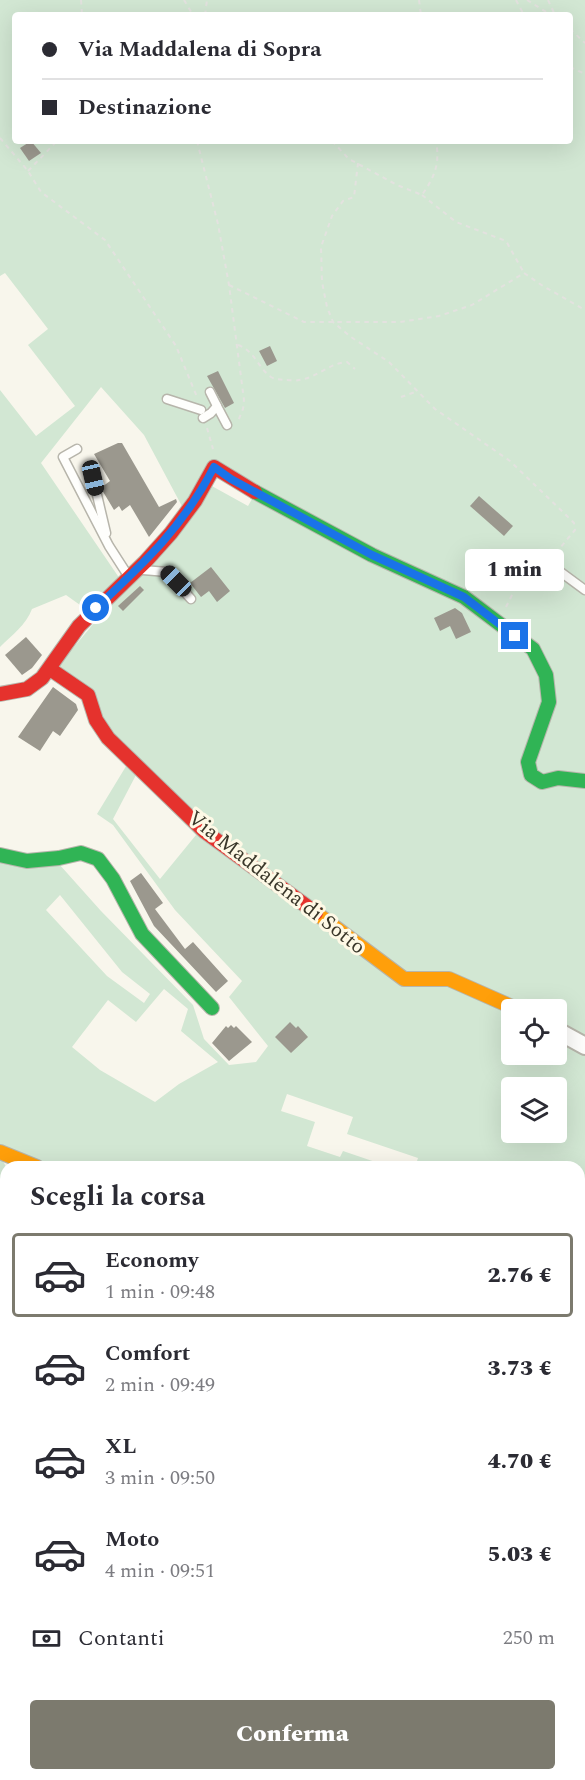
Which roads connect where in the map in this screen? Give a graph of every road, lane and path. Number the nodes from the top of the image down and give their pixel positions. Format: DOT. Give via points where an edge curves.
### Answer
graph roads {
  1 [pos="527,0"];
  2 [pos="548,12"];
  3 [pos="573,32"];
  4 [pos="585,43"];
  5 [pos="0,138"];
  6 [pos="54,144"];
  7 [pos="198,144"];
  8 [pos="335,144"];
  9 [pos="437,144"];
  10 [pos="358,163"];
  11 [pos="28,171"];
  12 [pos="422,195"];
  13 [pos="524,273"];
  14 [pos="229,285"];
  15 [pos="585,310"];
  16 [pos="333,322"];
  17 [pos="238,345"];
  18 [pos="355,369"];
  19 [pos="418,391"];
  20 [pos="210,392"];
  21 [pos="400,397"];
  22 [pos="167,399"];
  23 [pos="217,406"];
  24 [pos="202,414"];
  25 [pos="227,425"];
  26 [pos="77,449"];
  27 [pos="214,467"];
  28 [pos="93,478"];
  29 [pos="109,546"];
  30 [pos="547,562"];
  31 [pos="133,574"];
  32 [pos="585,590"];
  33 [pos="515,592"];
  34 [pos="191,599"];
  35 [pos="50,669"];
  36 [pos="0,694"];
  37 [pos="585,781"];
  38 [pos="0,855"];
  39 [pos="501,1002"];
  40 [pos="212,1008"];
  41 [pos="567,1036"];
  42 [pos="585,1046"];
  43 [pos="0,1152"];
  44 [pos="22,1161"];
  1 -- 2 [label="path"];
  3 -- 4 [label="path"];
  5 -- 11 [label="path"];
  6 -- 11 [label="path"];
  7 -- 14 [label="path"];
  8 -- 10 [label="path"];
  9 -- 12 [label="path" via="439,156 433,179"];
  10 -- 12 [label="path"];
  10 -- 16 [label="path" via="354,197 343,201 332,216 321,247 322,282"];
  11 -- 24 [label="path" via="41,192 105,240 176,346"];
  12 -- 13 [label="path" via="456,222 506,241"];
  13 -- 15 [label="path"];
  13 -- 16 [label="path" via="472,305 439,316 400,322"];
  14 -- 16 [label="path" via="304,322"];
  14 -- 17 [label="path"];
  16 -- 19 [label="path" via="389,362"];
  17 -- 18 [label="path" via="252,352 265,372 275,379 300,380 343,362"];
  17 -- 25 [label="path" via="243,409 240,420"];
  19 -- 21 [label="path"];
  19 -- 30 [label="path" via="435,409 510,461 574,523 575,530"];
  20 -- 23 [label="lane"];
  22 -- 24 [label="lane"];
  23 -- 24 [label="lane" via="211,413"];
  23 -- 25 [label="lane"];
  25 -- 27 [label="path" via="206,428"];
  26 -- 29 [label="lane" via="63,457"];
  27 -- 31 [label="street" via="176,527"];
  27 -- 37 [label="street" via="372,555 464,597 533,649 546,675 549,702 528,762 531,775 542,782 558,778"];
  28 -- 29 [label="lane"];
  29 -- 31 [label="lane"];
  30 -- 32 [label="lane"];
  30 -- 33 [label="path" via="535,553"];
  31 -- 34 [label="lane" via="167,572"];
  31 -- 35 [label="street" via="77,628"];
  35 -- 36 [label="street" via="25,690"];
  35 -- 39 [label="street, Via Maddalena di Sotto" via="88,695 96,720 108,738 204,831 404,979 449,979"];
  38 -- 40 [label="street" via="27,861 81,853 98,859 142,934"];
  41 -- 42 [label="street"];
  43 -- 44 [label="street"];
}
